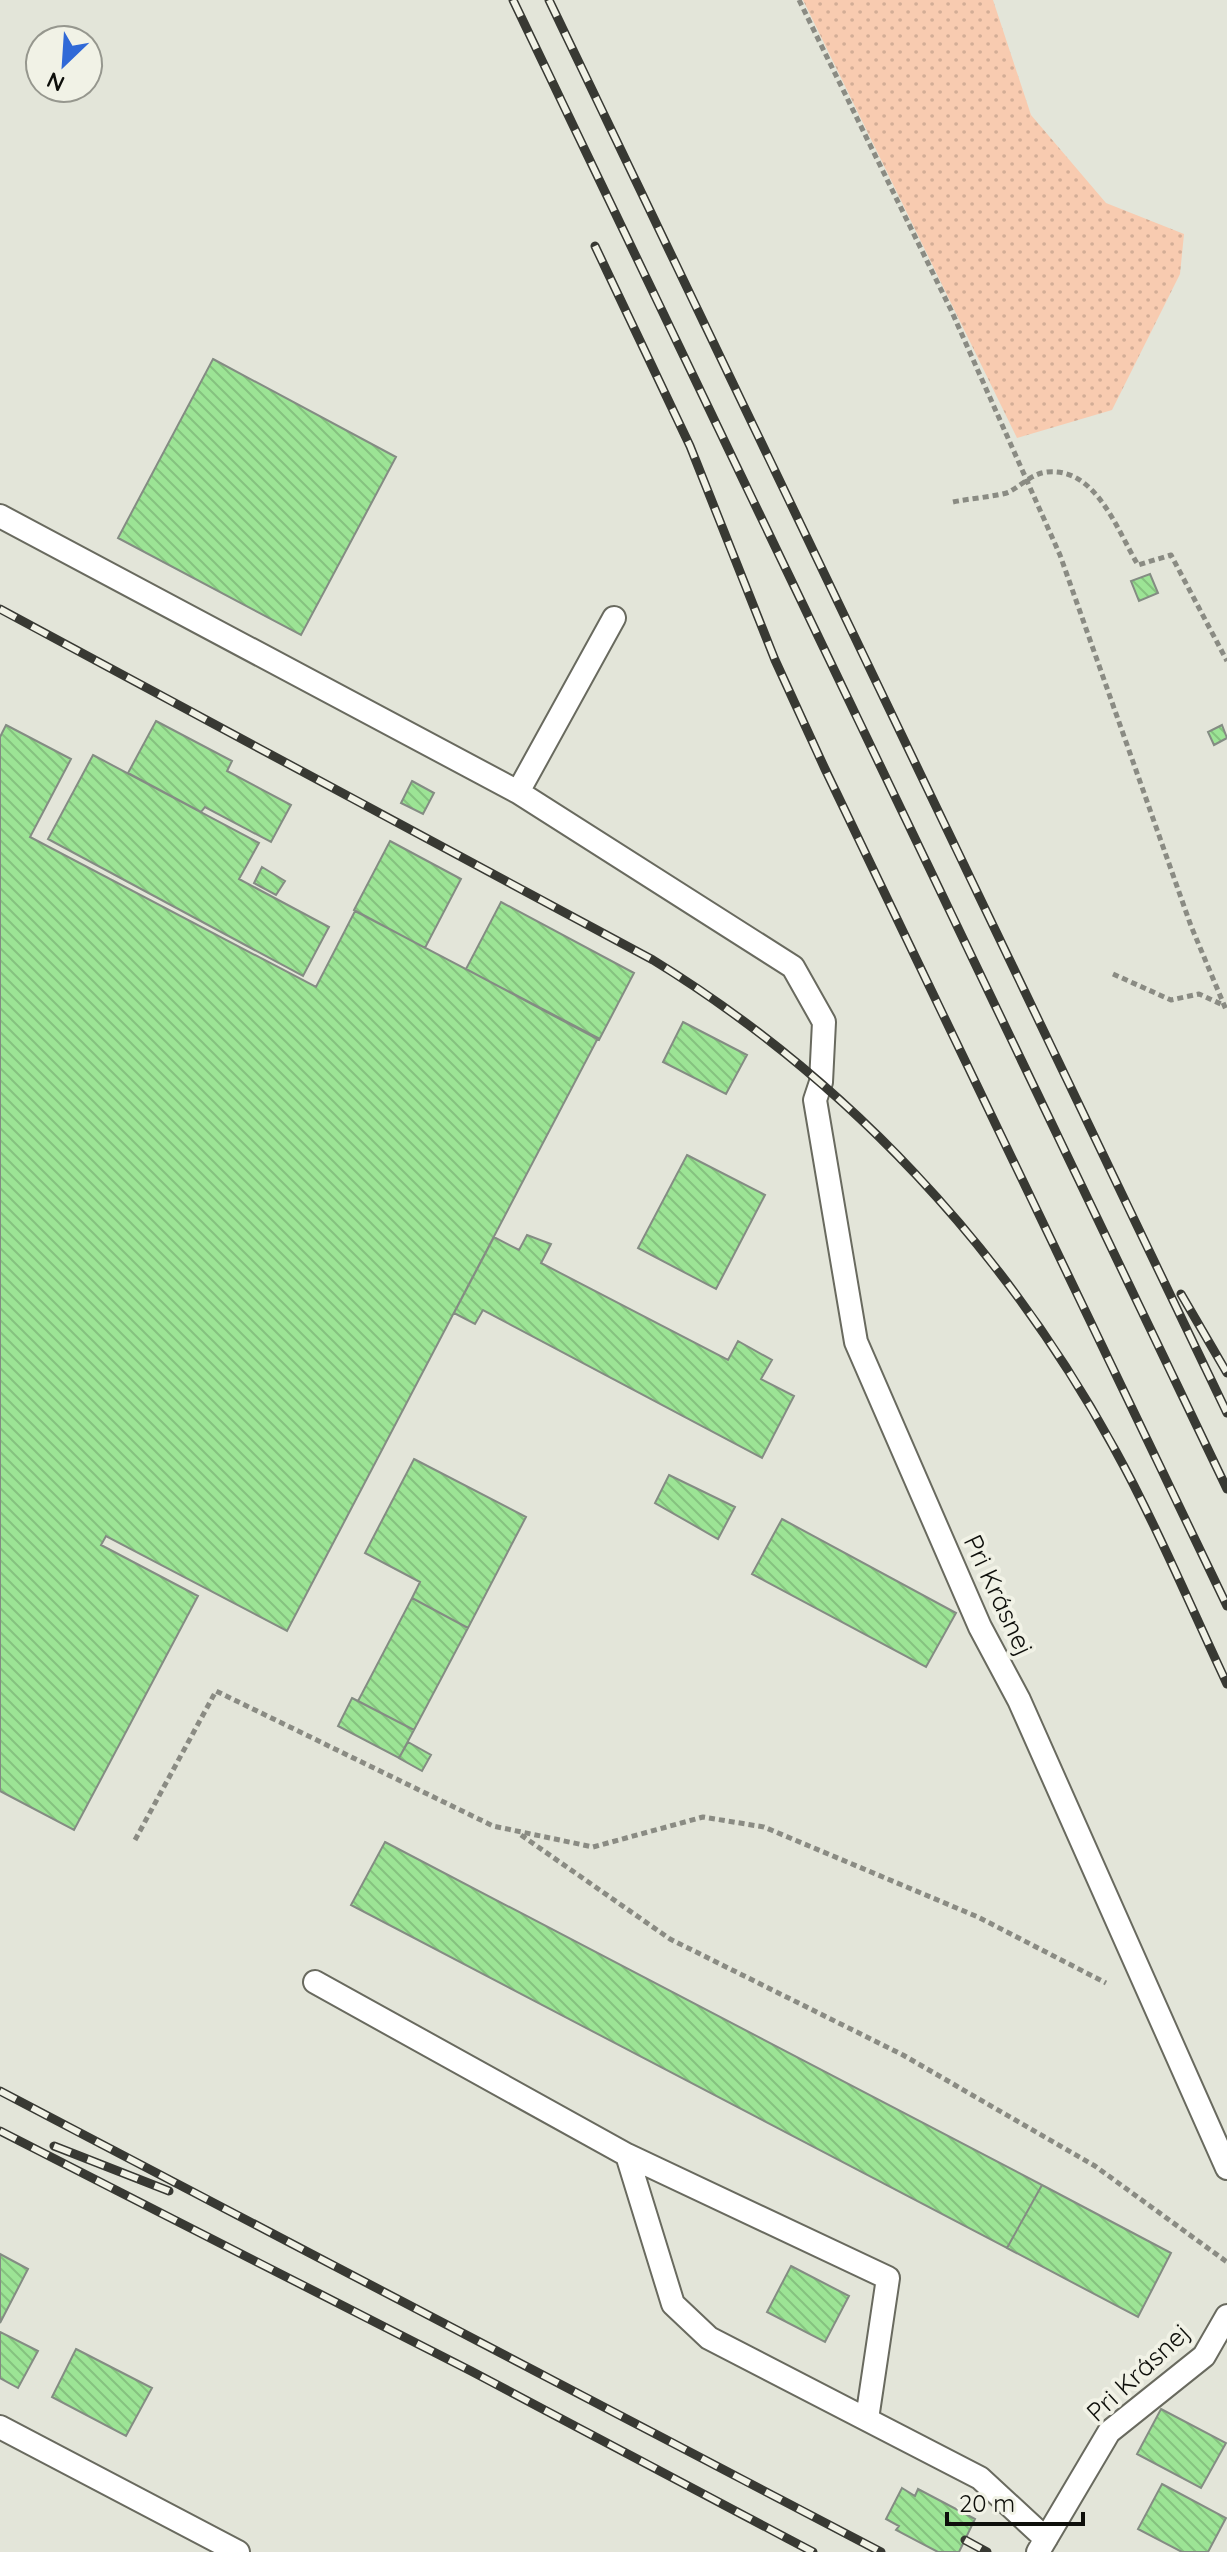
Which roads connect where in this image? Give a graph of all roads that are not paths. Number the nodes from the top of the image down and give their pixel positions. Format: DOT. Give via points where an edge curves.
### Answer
graph roads {
  1 [pos="0,516"];
  2 [pos="614,618"];
  3 [pos="518,792"];
  4 [pos="315,1982"];
  5 [pos="627,2155"];
  6 [pos="1227,2168"];
  7 [pos="1227,2316"];
  8 [pos="867,2419"];
  9 [pos="0,2427"];
  10 [pos="1042,2545"];
  11 [pos="238,2552"];
  1 -- 3 [label="lane"];
  2 -- 3 [label="lane"];
  3 -- 6 [label="lane, Pri Krásnej" via="793,967 824,1022 815,1100 856,1342"];
  4 -- 5 [label="lane"];
  5 -- 8 [label="lane" via="673,2304 709,2338"];
  5 -- 8 [label="lane" via="888,2278"];
  7 -- 10 [label="lane, Pri Krásnej" via="1204,2356 1109,2432"];
  8 -- 10 [label="lane" via="980,2478"];
  9 -- 11 [label="lane"];
}
